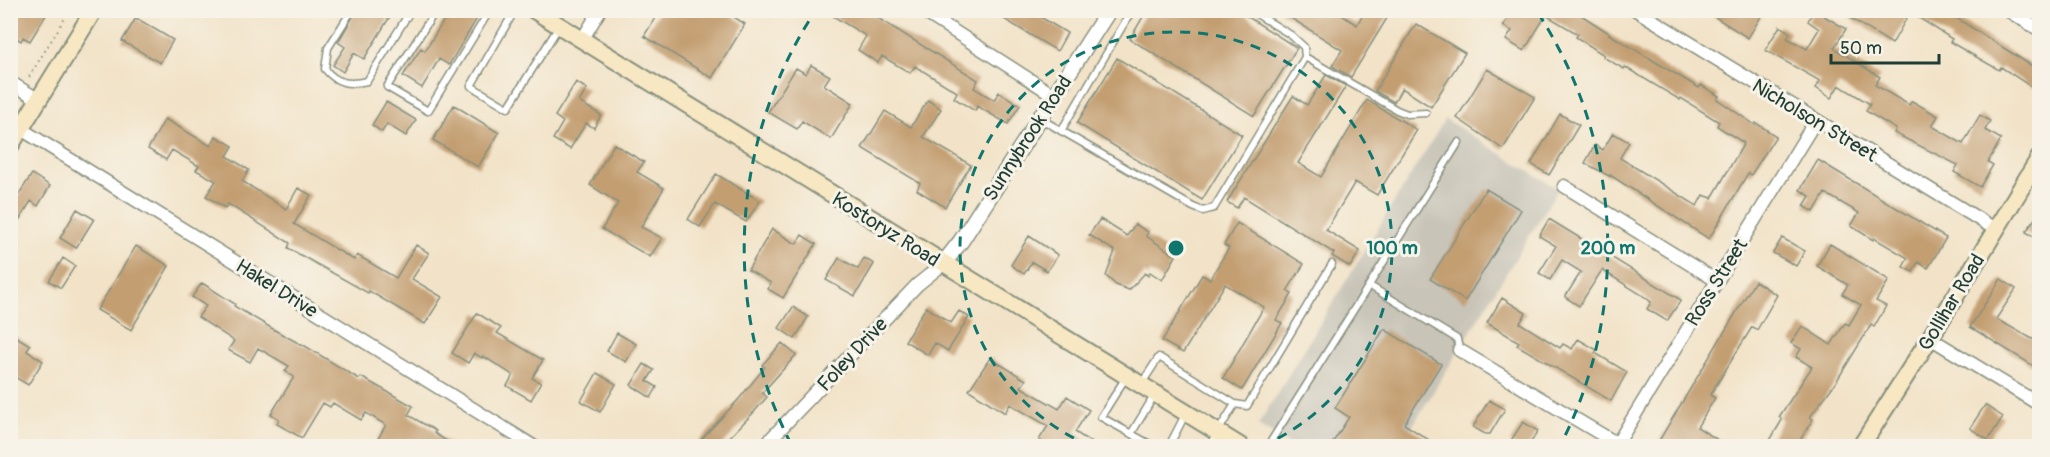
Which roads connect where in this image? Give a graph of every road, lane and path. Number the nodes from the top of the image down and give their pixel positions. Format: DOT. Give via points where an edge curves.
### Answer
graph roads {
  1 [pos="70,10"];
  2 [pos="94,10"];
  3 [pos="352,10"];
  4 [pos="436,10"];
  5 [pos="515,10"];
  6 [pos="534,10"];
  7 [pos="600,10"];
  8 [pos="921,10"];
  9 [pos="1109,10"];
  10 [pos="1132,10"];
  11 [pos="1250,10"];
  12 [pos="1636,10"];
  13 [pos="2007,10"];
  14 [pos="410,11"];
  15 [pos="490,11"];
  16 [pos="559,26"];
  17 [pos="2040,30"];
  18 [pos="582,40"];
  19 [pos="1305,57"];
  20 [pos="16,85"];
  21 [pos="1055,96"];
  22 [pos="39,100"];
  23 [pos="10,108"];
  24 [pos="1426,113"];
  25 [pos="1040,119"];
  26 [pos="1815,120"];
  27 [pos="21,129"];
  28 [pos="1061,131"];
  29 [pos="1459,142"];
  30 [pos="10,146"];
  31 [pos="2037,167"];
  32 [pos="1564,186"];
  33 [pos="1995,229"];
  34 [pos="943,264"];
  35 [pos="1332,264"];
  36 [pos="1717,281"];
  37 [pos="1370,286"];
  38 [pos="1930,338"];
  39 [pos="1459,350"];
  40 [pos="1133,381"];
  41 [pos="1155,395"];
  42 [pos="1235,404"];
  43 [pos="2040,405"];
  44 [pos="1186,414"];
  45 [pos="1131,434"];
  46 [pos="1213,440"];
  47 [pos="1619,445"];
  48 [pos="533,447"];
  49 [pos="764,447"];
  50 [pos="1153,447"];
  51 [pos="1169,447"];
  52 [pos="1240,447"];
  53 [pos="1268,447"];
  54 [pos="1861,447"];
  1 -- 20 [label="path"];
  2 -- 22 [label="main road"];
  3 -- 14 [label="lane" via="328,48 325,69 340,82 352,84 367,81"];
  4 -- 15 [label="lane" via="387,87 428,111"];
  5 -- 16 [label="lane" via="471,86 508,108"];
  6 -- 16 [label="main road, Kostoryz Road"];
  7 -- 18 [label="street"];
  8 -- 21 [label="street"];
  9 -- 21 [label="street, Sunnybrook Road"];
  10 -- 28 [label="lane"];
  11 -- 19 [label="lane" via="1291,35 1304,47"];
  12 -- 26 [label="street, Nicholson Street"];
  13 -- 17 [label="street"];
  16 -- 18 [label="main road, Kostoryz Road"];
  18 -- 34 [label="main road, Kostoryz Road"];
  19 -- 24 [label="lane" via="1397,110"];
  19 -- 28 [label="lane" via="1214,208 1203,211 1193,207"];
  20 -- 22 [label="street"];
  20 -- 23 [label="path"];
  21 -- 25 [label="street, Sunnybrook Road"];
  22 -- 27 [label="main road"];
  25 -- 28 [label="lane"];
  25 -- 34 [label="street, Sunnybrook Road"];
  26 -- 33 [label="street, Nicholson Street"];
  26 -- 36 [label="street, Ross Street"];
  27 -- 30 [label="main road"];
  27 -- 48 [label="street, Hakel Drive"];
  29 -- 37 [label="lane"];
  31 -- 33 [label="main road, Gollihar Road"];
  32 -- 36 [label="street"];
  33 -- 38 [label="main road, Gollihar Road"];
  34 -- 40 [label="main road, Kostoryz Road"];
  34 -- 49 [label="street, Foley Drive" via="917,285"];
  35 -- 42 [label="lane" via="1247,406"];
  36 -- 47 [label="street, Ross Street"];
  37 -- 39 [label="lane" via="1457,339"];
  37 -- 53 [label="lane"];
  38 -- 43 [label="street"];
  38 -- 54 [label="main road, Gollihar Road"];
  39 -- 47 [label="street"];
  40 -- 41 [label="main road, Kostoryz Road"];
  40 -- 42 [label="lane" via="1158,357"];
  40 -- 45 [label="lane" via="1101,417"];
  41 -- 44 [label="main road, Kostoryz Road"];
  41 -- 45 [label="lane"];
  42 -- 46 [label="lane"];
  44 -- 46 [label="main road, Kostoryz Road"];
  44 -- 51 [label="lane"];
  45 -- 50 [label="lane"];
  46 -- 52 [label="main road, Kostoryz Road"];
}
